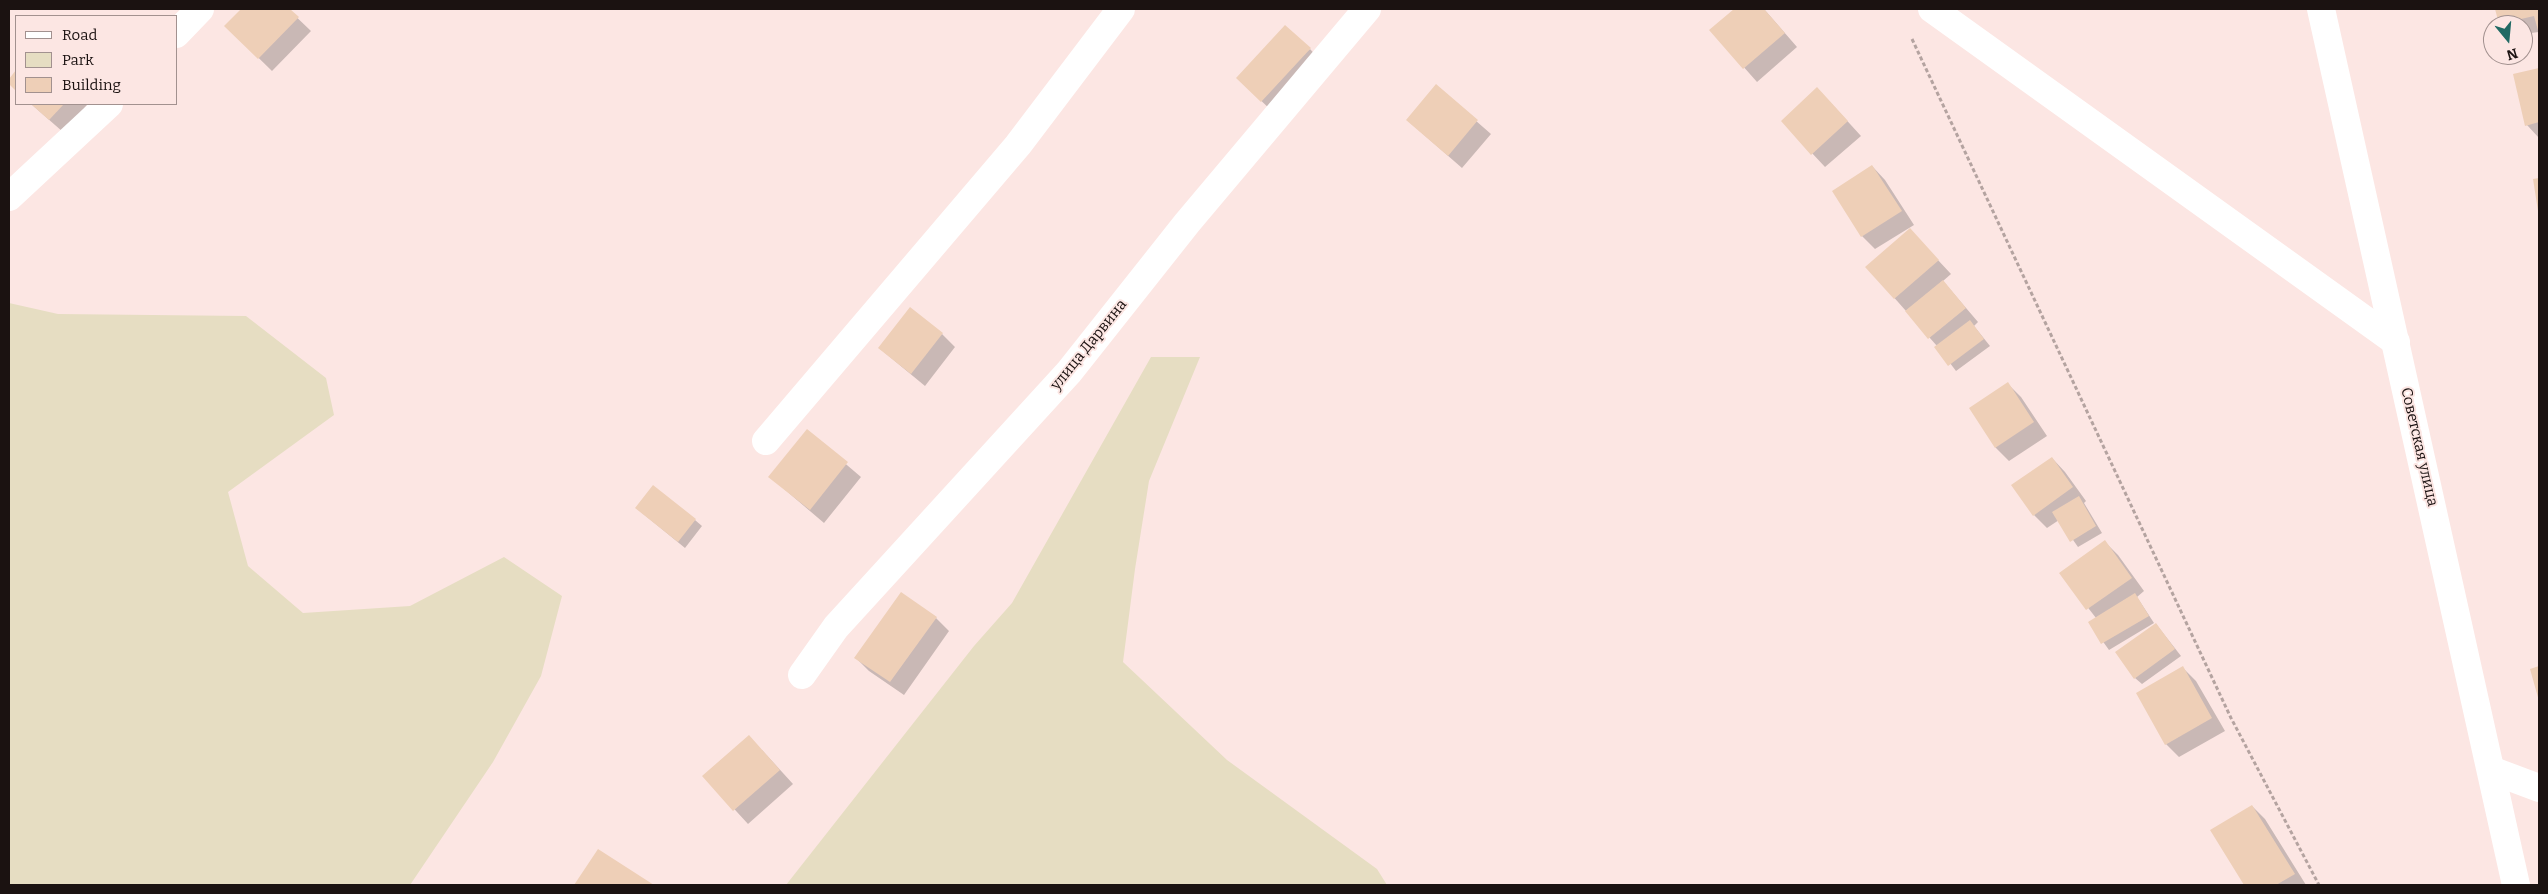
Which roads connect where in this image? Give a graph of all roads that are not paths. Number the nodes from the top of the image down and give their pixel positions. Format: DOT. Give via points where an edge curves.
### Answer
graph roads {
  1 [pos="200,9"];
  2 [pos="1121,9"];
  3 [pos="1367,9"];
  4 [pos="1932,9"];
  5 [pos="2321,9"];
  6 [pos="178,32"];
  7 [pos="108,105"];
  8 [pos="9,197"];
  9 [pos="2396,342"];
  10 [pos="766,441"];
  11 [pos="802,675"];
  12 [pos="2491,770"];
  13 [pos="2539,788"];
  14 [pos="2516,885"];
  1 -- 6 [label="street"];
  2 -- 10 [label="street" via="1018,145"];
  3 -- 11 [label="street, улица Дарвина" via="1187,223 1069,372 843,620"];
  4 -- 9 [label="street"];
  5 -- 9 [label="street, Советская улица"];
  7 -- 8 [label="street"];
  9 -- 12 [label="street, Советская улица"];
  12 -- 13 [label="street"];
  12 -- 14 [label="street, Советская улица"];
}
